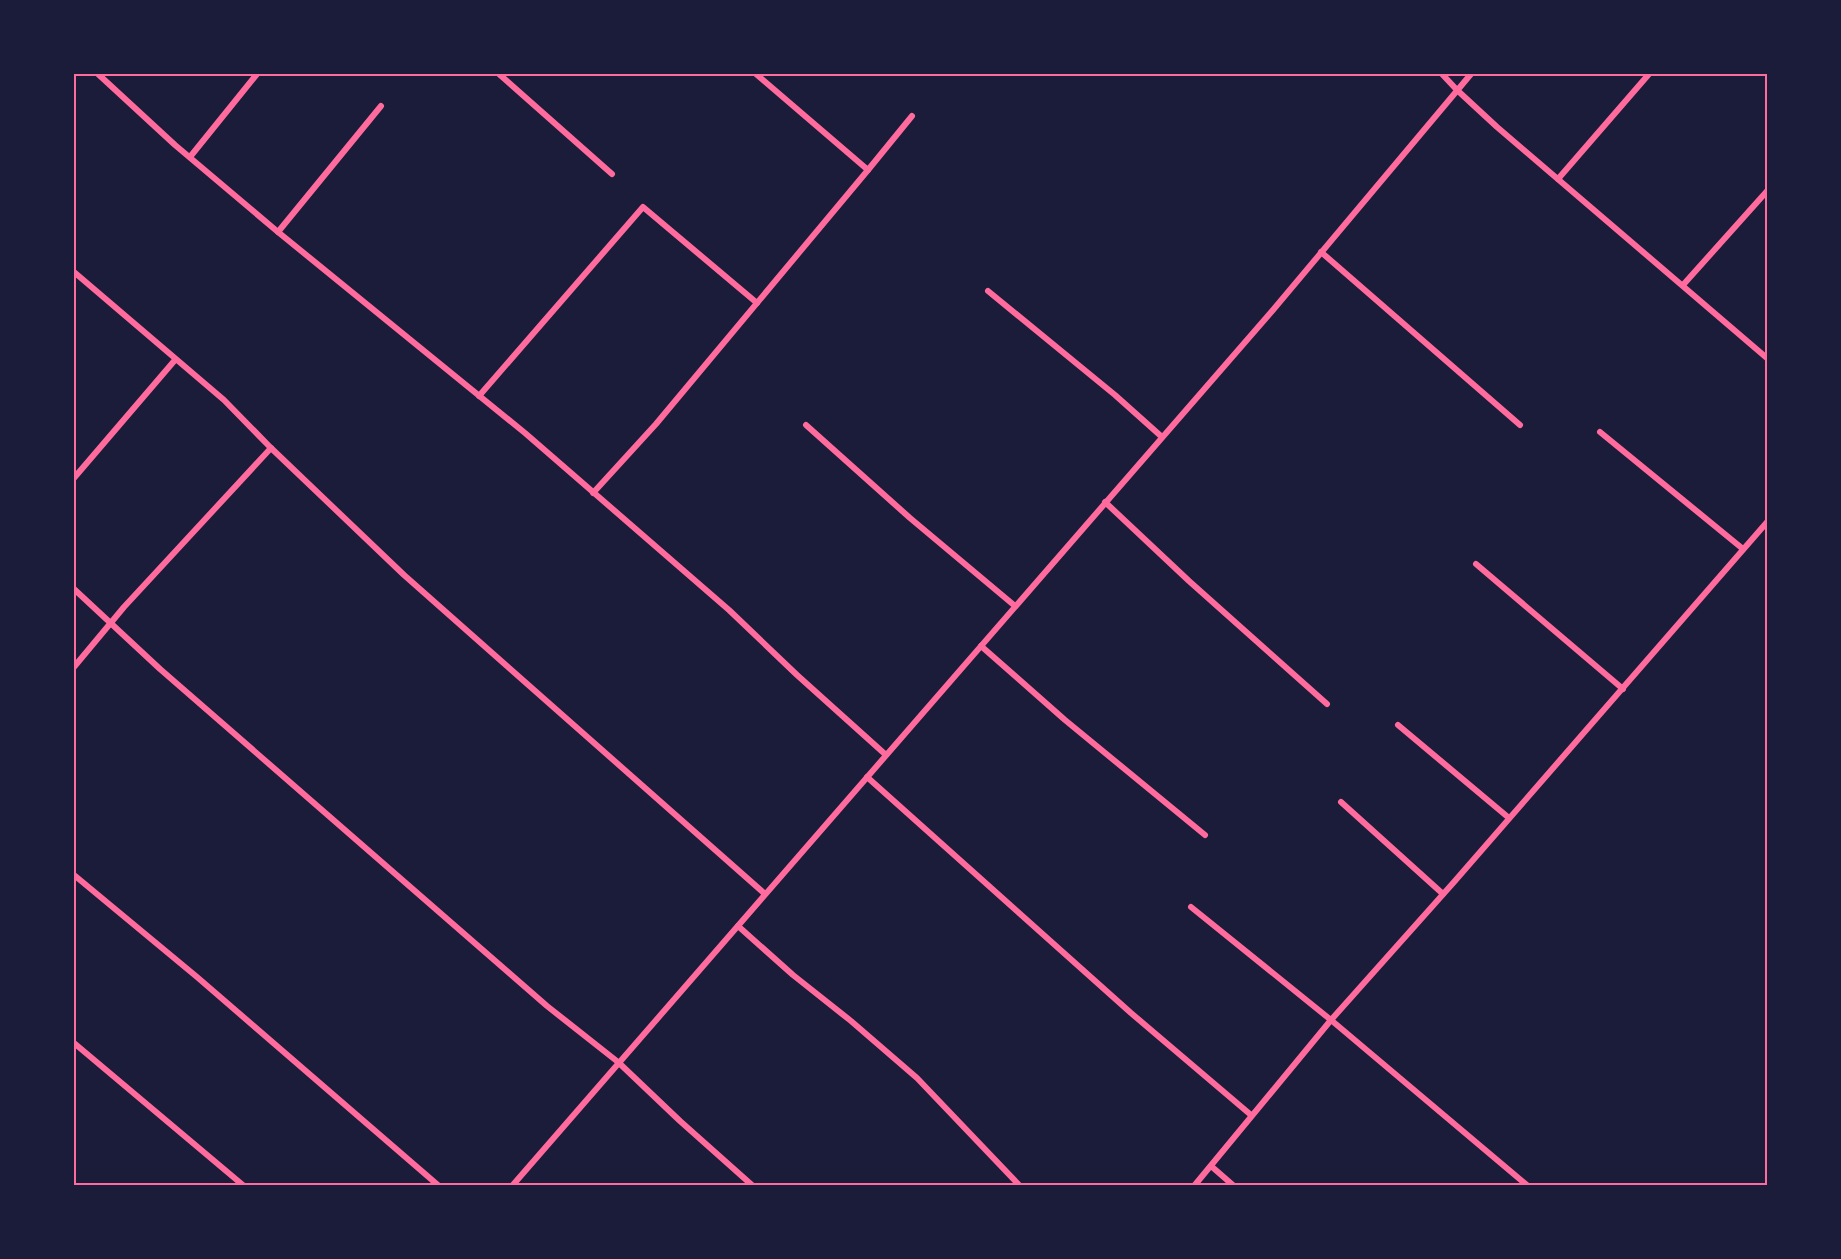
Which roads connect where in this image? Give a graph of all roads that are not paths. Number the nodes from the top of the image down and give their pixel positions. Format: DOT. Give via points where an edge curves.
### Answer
graph roads {
  1 [pos="98,74"];
  2 [pos="257,74"];
  3 [pos="499,74"];
  4 [pos="756,74"];
  5 [pos="1442,74"];
  6 [pos="1471,74"];
  7 [pos="1649,74"];
  8 [pos="1457,90"];
  9 [pos="381,106"];
  10 [pos="912,116"];
  11 [pos="190,157"];
  12 [pos="868,170"];
  13 [pos="612,174"];
  14 [pos="1558,179"];
  15 [pos="1767,190"];
  16 [pos="278,232"];
  17 [pos="1321,252"];
  18 [pos="74,272"];
  19 [pos="1683,285"];
  20 [pos="988,291"];
  21 [pos="757,303"];
  22 [pos="1767,359"];
  23 [pos="175,360"];
  24 [pos="479,396"];
  25 [pos="806,425"];
  26 [pos="1520,425"];
  27 [pos="1600,432"];
  28 [pos="1162,437"];
  29 [pos="271,448"];
  30 [pos="74,478"];
  31 [pos="593,493"];
  32 [pos="1105,502"];
  33 [pos="1767,521"];
  34 [pos="1743,549"];
  35 [pos="1476,564"];
  36 [pos="74,589"];
  37 [pos="1015,606"];
  38 [pos="110,624"];
  39 [pos="981,646"];
  40 [pos="74,667"];
  41 [pos="1623,688"];
  42 [pos="1327,704"];
  43 [pos="1398,725"];
  44 [pos="886,755"];
  45 [pos="867,777"];
  46 [pos="1341,802"];
  47 [pos="1509,818"];
  48 [pos="1205,836"];
  49 [pos="74,875"];
  50 [pos="765,894"];
  51 [pos="1443,894"];
  52 [pos="1191,907"];
  53 [pos="738,926"];
  54 [pos="1331,1020"];
  55 [pos="74,1043"];
  56 [pos="618,1062"];
  57 [pos="1251,1115"];
  58 [pos="1211,1166"];
  59 [pos="244,1185"];
  60 [pos="439,1185"];
  61 [pos="513,1185"];
  62 [pos="753,1185"];
  63 [pos="1020,1185"];
  64 [pos="1194,1185"];
  65 [pos="1234,1185"];
  66 [pos="1528,1185"];
  1 -- 11 [label="street"];
  2 -- 11 [label="street"];
  3 -- 13 [label="street"];
  4 -- 12 [label="street"];
  5 -- 8 [label="street"];
  6 -- 8 [label="street"];
  7 -- 14 [label="street"];
  8 -- 14 [label="street"];
  8 -- 17 [label="street"];
  9 -- 16 [label="street"];
  10 -- 12 [label="street"];
  11 -- 16 [label="street"];
  12 -- 21 [label="street"];
  14 -- 19 [label="street"];
  15 -- 19 [label="street"];
  16 -- 24 [label="street"];
  17 -- 26 [label="street"];
  17 -- 28 [label="street"];
  18 -- 23 [label="street"];
  19 -- 22 [label="street"];
  20 -- 28 [label="street"];
  21 -- 24 [label="street" via="643,207"];
  21 -- 31 [label="street"];
  23 -- 29 [label="street" via="224,400"];
  23 -- 30 [label="street"];
  24 -- 31 [label="street"];
  25 -- 37 [label="street"];
  27 -- 34 [label="street"];
  28 -- 32 [label="street"];
  29 -- 38 [label="street"];
  29 -- 50 [label="street" via="413,583"];
  31 -- 44 [label="street" via="729,610"];
  32 -- 37 [label="street"];
  32 -- 42 [label="street"];
  33 -- 34 [label="street"];
  34 -- 41 [label="street"];
  35 -- 41 [label="street"];
  36 -- 38 [label="street"];
  37 -- 39 [label="street"];
  38 -- 40 [label="street"];
  38 -- 56 [label="street" via="548,1006"];
  39 -- 44 [label="street"];
  39 -- 48 [label="street"];
  41 -- 47 [label="street"];
  43 -- 47 [label="street"];
  44 -- 45 [label="street"];
  45 -- 50 [label="street"];
  45 -- 57 [label="street"];
  46 -- 51 [label="street"];
  47 -- 51 [label="street"];
  49 -- 60 [label="street"];
  50 -- 53 [label="street"];
  51 -- 54 [label="street"];
  52 -- 54 [label="street"];
  53 -- 56 [label="street"];
  53 -- 63 [label="street" via="917,1078"];
  54 -- 57 [label="street"];
  54 -- 66 [label="street"];
  55 -- 59 [label="street"];
  56 -- 61 [label="street"];
  56 -- 62 [label="street"];
  57 -- 58 [label="street"];
  58 -- 64 [label="street"];
  58 -- 65 [label="street"];
}
